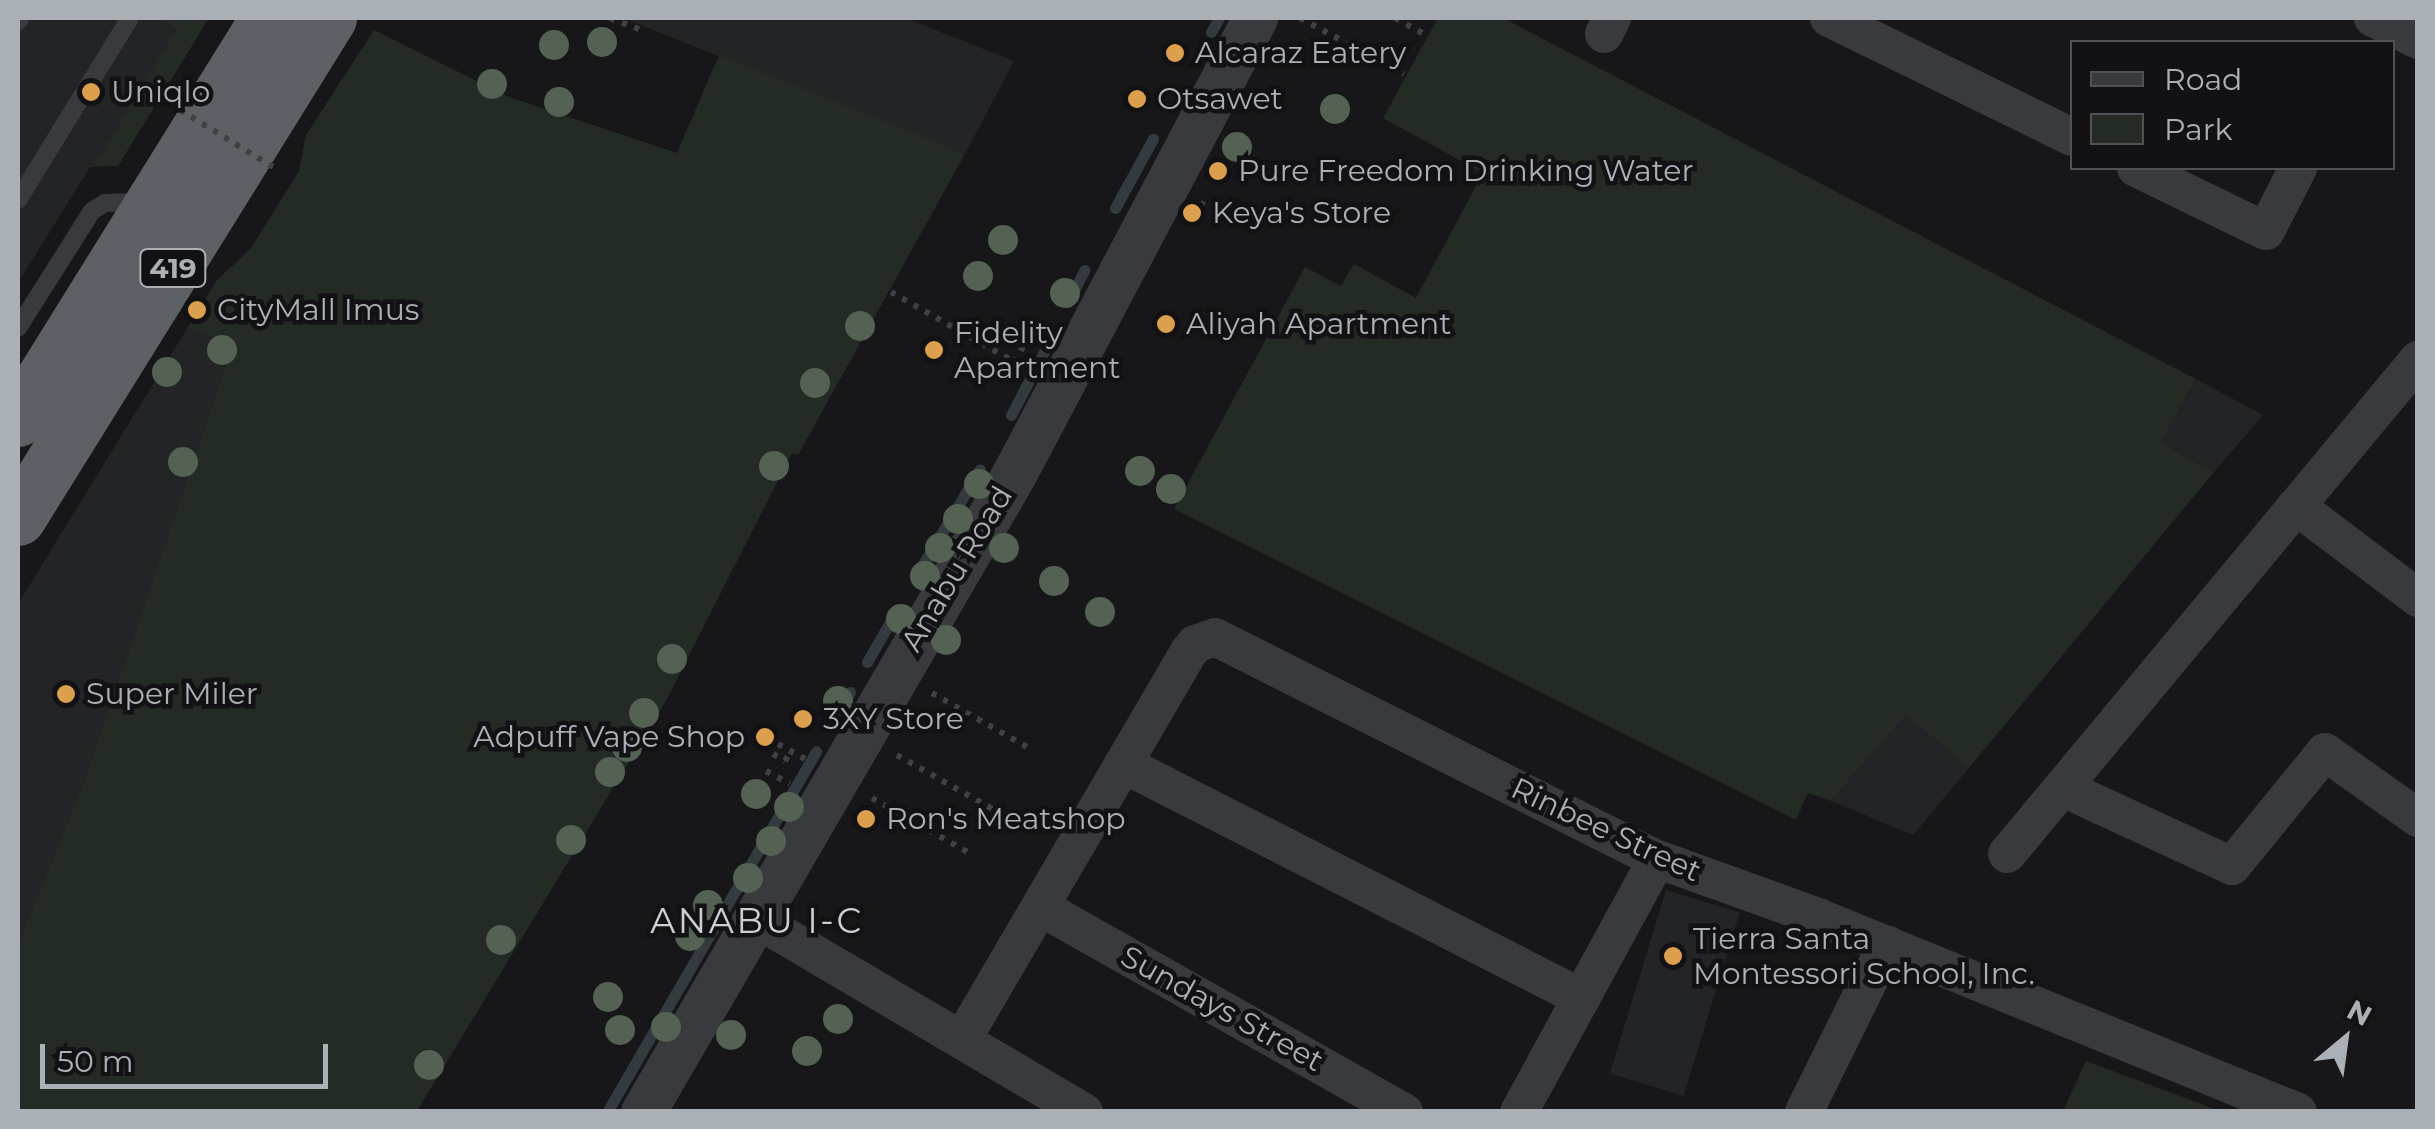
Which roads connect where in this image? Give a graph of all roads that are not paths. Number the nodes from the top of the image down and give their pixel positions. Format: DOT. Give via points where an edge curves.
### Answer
graph roads {
  1 [pos="130,18"];
  2 [pos="268,18"];
  3 [pos="1255,18"];
  4 [pos="1829,18"];
  5 [pos="2373,18"];
  6 [pos="316,22"];
  7 [pos="2418,40"];
  8 [pos="2070,136"];
  9 [pos="2140,170"];
  10 [pos="2297,170"];
  11 [pos="18,200"];
  12 [pos="153,202"];
  13 [pos="18,328"];
  14 [pos="2413,374"];
  15 [pos="23,398"];
  16 [pos="2296,506"];
  17 [pos="18,518"];
  18 [pos="2418,598"];
  19 [pos="1123,764"];
  20 [pos="2062,788"];
  21 [pos="2418,818"];
  22 [pos="2008,854"];
  23 [pos="1657,859"];
  24 [pos="1040,907"];
  25 [pos="756,919"];
  26 [pos="1886,944"];
  27 [pos="1582,998"];
  28 [pos="962,1040"];
  29 [pos="643,1112"];
  30 [pos="1084,1112"];
  31 [pos="1404,1112"];
  32 [pos="1519,1112"];
  33 [pos="1804,1112"];
  34 [pos="2298,1112"];
  1 -- 11 [label="lane"];
  2 -- 12 [label="highway, 419"];
  3 -- 25 [label="street, Anabu Road" via="1008,484"];
  4 -- 8 [label="street"];
  5 -- 7 [label="street"];
  6 -- 17 [label="highway, 419"];
  9 -- 10 [label="street" via="2266,231"];
  12 -- 13 [label="lane" via="105,203 92,210"];
  12 -- 15 [label="highway, 419"];
  14 -- 16 [label="street"];
  16 -- 18 [label="street"];
  16 -- 20 [label="street"];
  19 -- 23 [label="street, Rinbee Street" via="1195,644 1226,640"];
  19 -- 24 [label="street"];
  19 -- 27 [label="street"];
  20 -- 21 [label="street" via="2232,866 2325,752"];
  20 -- 22 [label="street"];
  23 -- 26 [label="street, Rinbee Street"];
  23 -- 27 [label="street"];
  24 -- 28 [label="street"];
  24 -- 31 [label="street, Sundays Street"];
  25 -- 28 [label="street"];
  25 -- 29 [label="street, Anabu Road"];
  26 -- 33 [label="street"];
  26 -- 34 [label="street, Rinbee Street"];
  27 -- 32 [label="street"];
  28 -- 30 [label="street"];
}
